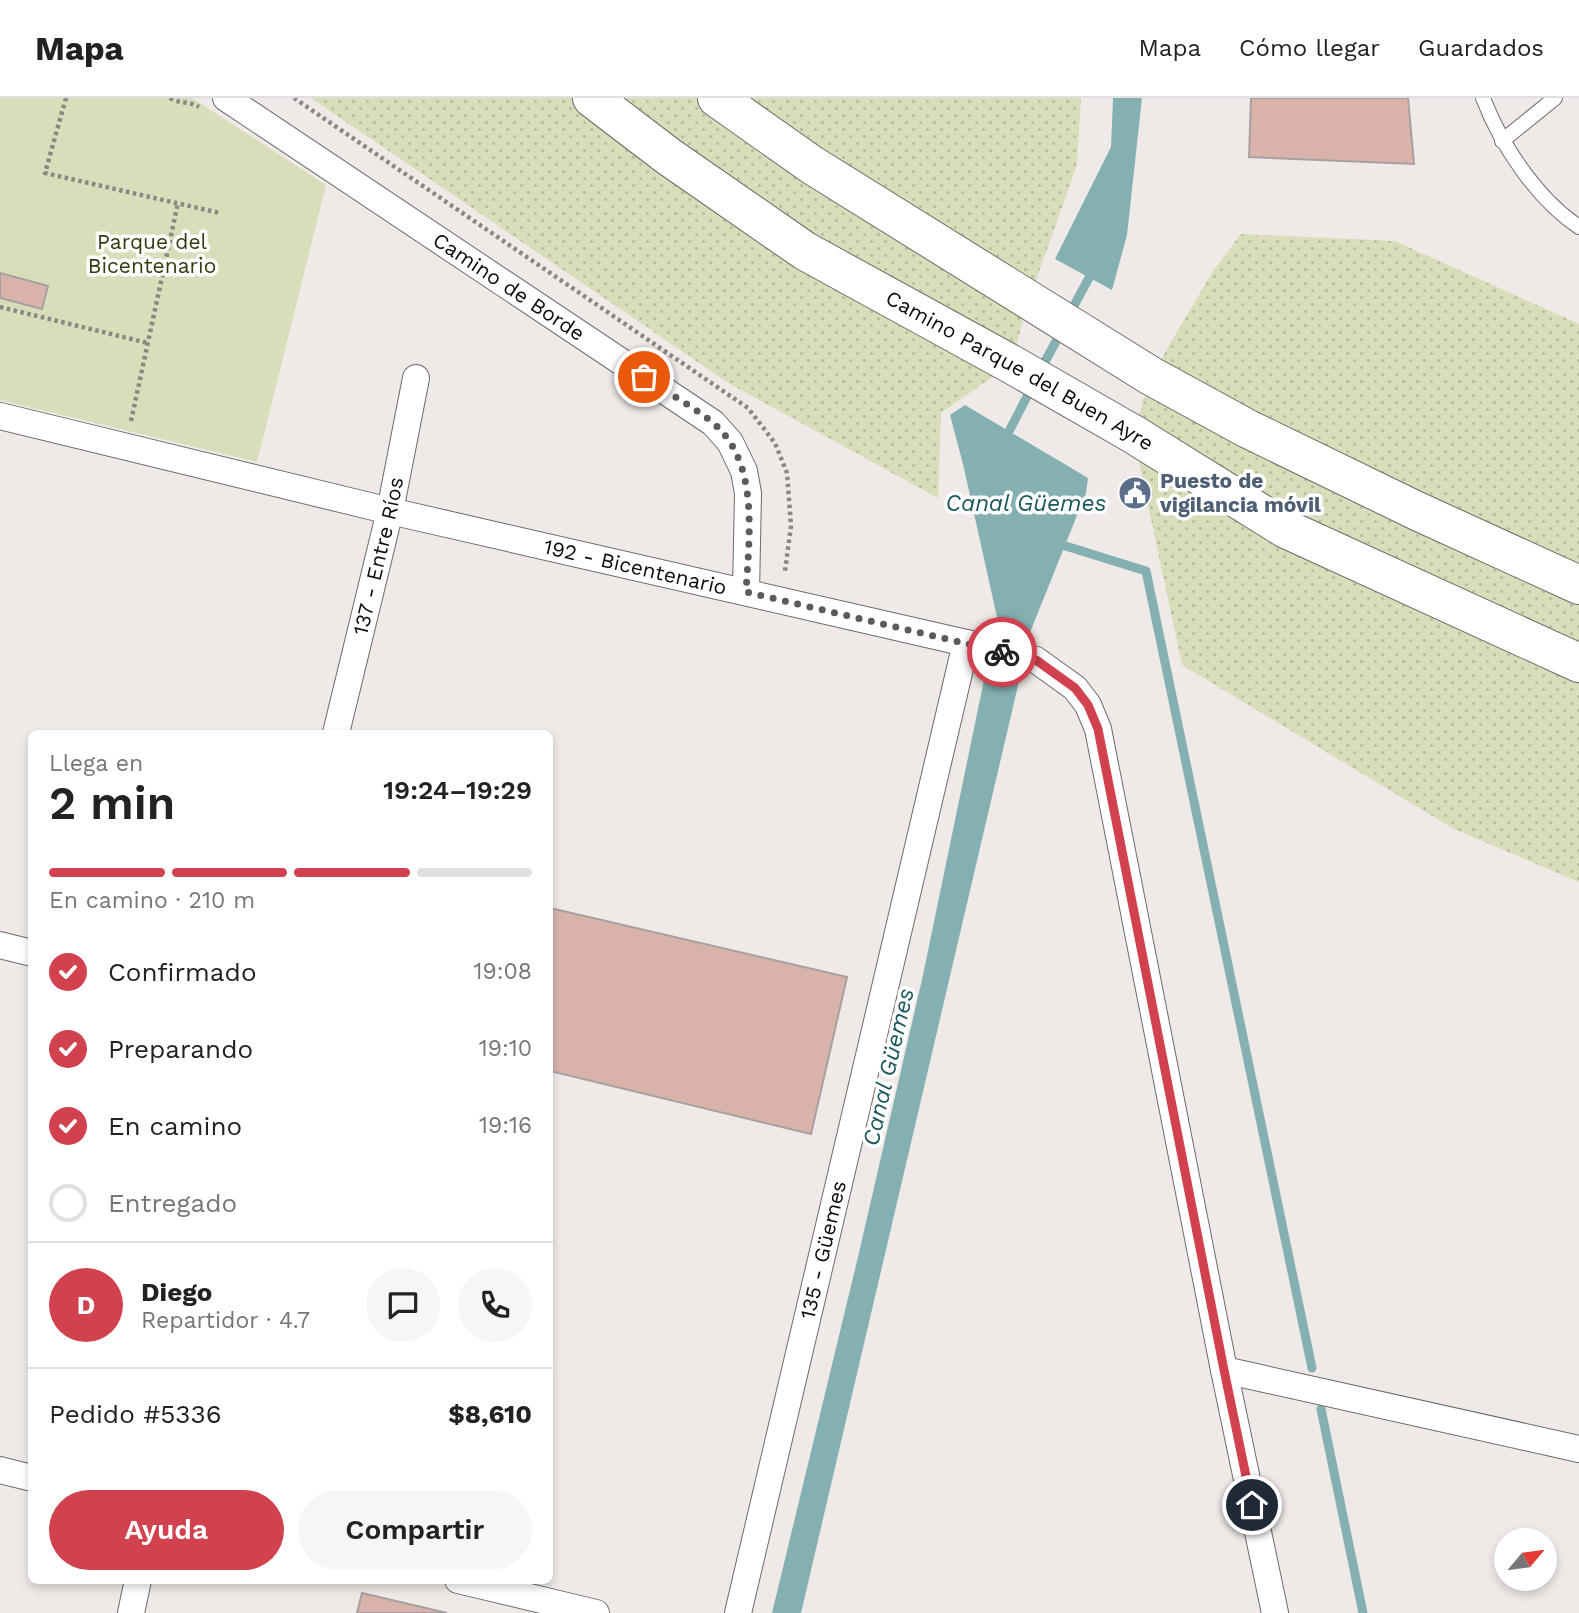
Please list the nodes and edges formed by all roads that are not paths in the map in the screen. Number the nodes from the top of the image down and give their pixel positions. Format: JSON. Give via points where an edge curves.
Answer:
{"nodes":[{"id":1,"x":592,"y":98,"type":"edge"},
{"id":2,"x":717,"y":98,"type":"edge"},
{"id":3,"x":1483,"y":98,"type":"edge"},
{"id":4,"x":1555,"y":98,"type":"edge"},
{"id":5,"x":215,"y":104,"type":"edge"},
{"id":6,"x":1502,"y":141,"type":"junction"},
{"id":7,"x":1579,"y":228,"type":"edge"},
{"id":8,"x":416,"y":378,"type":"dead end"},
{"id":9,"x":0,"y":416,"type":"edge"},
{"id":10,"x":390,"y":511,"type":"junction"},
{"id":11,"x":1579,"y":585,"type":"edge"},
{"id":12,"x":746,"y":592,"type":"junction"},
{"id":13,"x":971,"y":644,"type":"junction"},
{"id":14,"x":1579,"y":663,"type":"edge"},
{"id":15,"x":338,"y":730,"type":"edge"},
{"id":16,"x":0,"y":945,"type":"edge"},
{"id":17,"x":28,"y":952,"type":"edge"},
{"id":18,"x":1224,"y":1370,"type":"junction"},
{"id":19,"x":1579,"y":1449,"type":"edge"},
{"id":20,"x":0,"y":1470,"type":"edge"},
{"id":21,"x":28,"y":1477,"type":"edge"},
{"id":22,"x":137,"y":1584,"type":"edge"},
{"id":23,"x":475,"y":1584,"type":"edge"},
{"id":24,"x":131,"y":1613,"type":"edge"},
{"id":25,"x":596,"y":1613,"type":"edge"},
{"id":26,"x":738,"y":1613,"type":"edge"},
{"id":27,"x":1275,"y":1613,"type":"edge"}],
"edges":[{"from":1,"to":14,"type":"highway","name":"Camino Parque del Buen Ayre","via":[[806,251],[1011,364],[1286,529]]},
{"from":2,"to":11,"type":"highway","via":[[812,165],[1151,376],[1260,435]]},
{"from":3,"to":6,"type":"lane"},
{"from":4,"to":6,"type":"lane"},
{"from":5,"to":12,"type":"street","name":"Camino de Borde","via":[[713,423],[730,442],[744,471],[748,493]]},
{"from":6,"to":7,"type":"lane","via":[[1538,190]]},
{"from":8,"to":10,"type":"street","name":"137 - Entre Ríos"},
{"from":9,"to":10,"type":"street","name":"192 - Bicentenario"},
{"from":10,"to":12,"type":"street","name":"192 - Bicentenario"},
{"from":10,"to":15,"type":"street","name":"137 - Entre Ríos"},
{"from":12,"to":13,"type":"street","name":"192 - Bicentenario"},
{"from":13,"to":18,"type":"street","name":"192 - Bicentenario","via":[[1036,660],[1075,688],[1098,729]]},
{"from":13,"to":26,"type":"street","name":"135 - Güemes"},
{"from":16,"to":17,"type":"street"},
{"from":18,"to":19,"type":"street"},
{"from":18,"to":27,"type":"street","name":"192 - Bicentenario"},
{"from":20,"to":21,"type":"street"},
{"from":22,"to":24,"type":"street"},
{"from":23,"to":25,"type":"street"}]}
